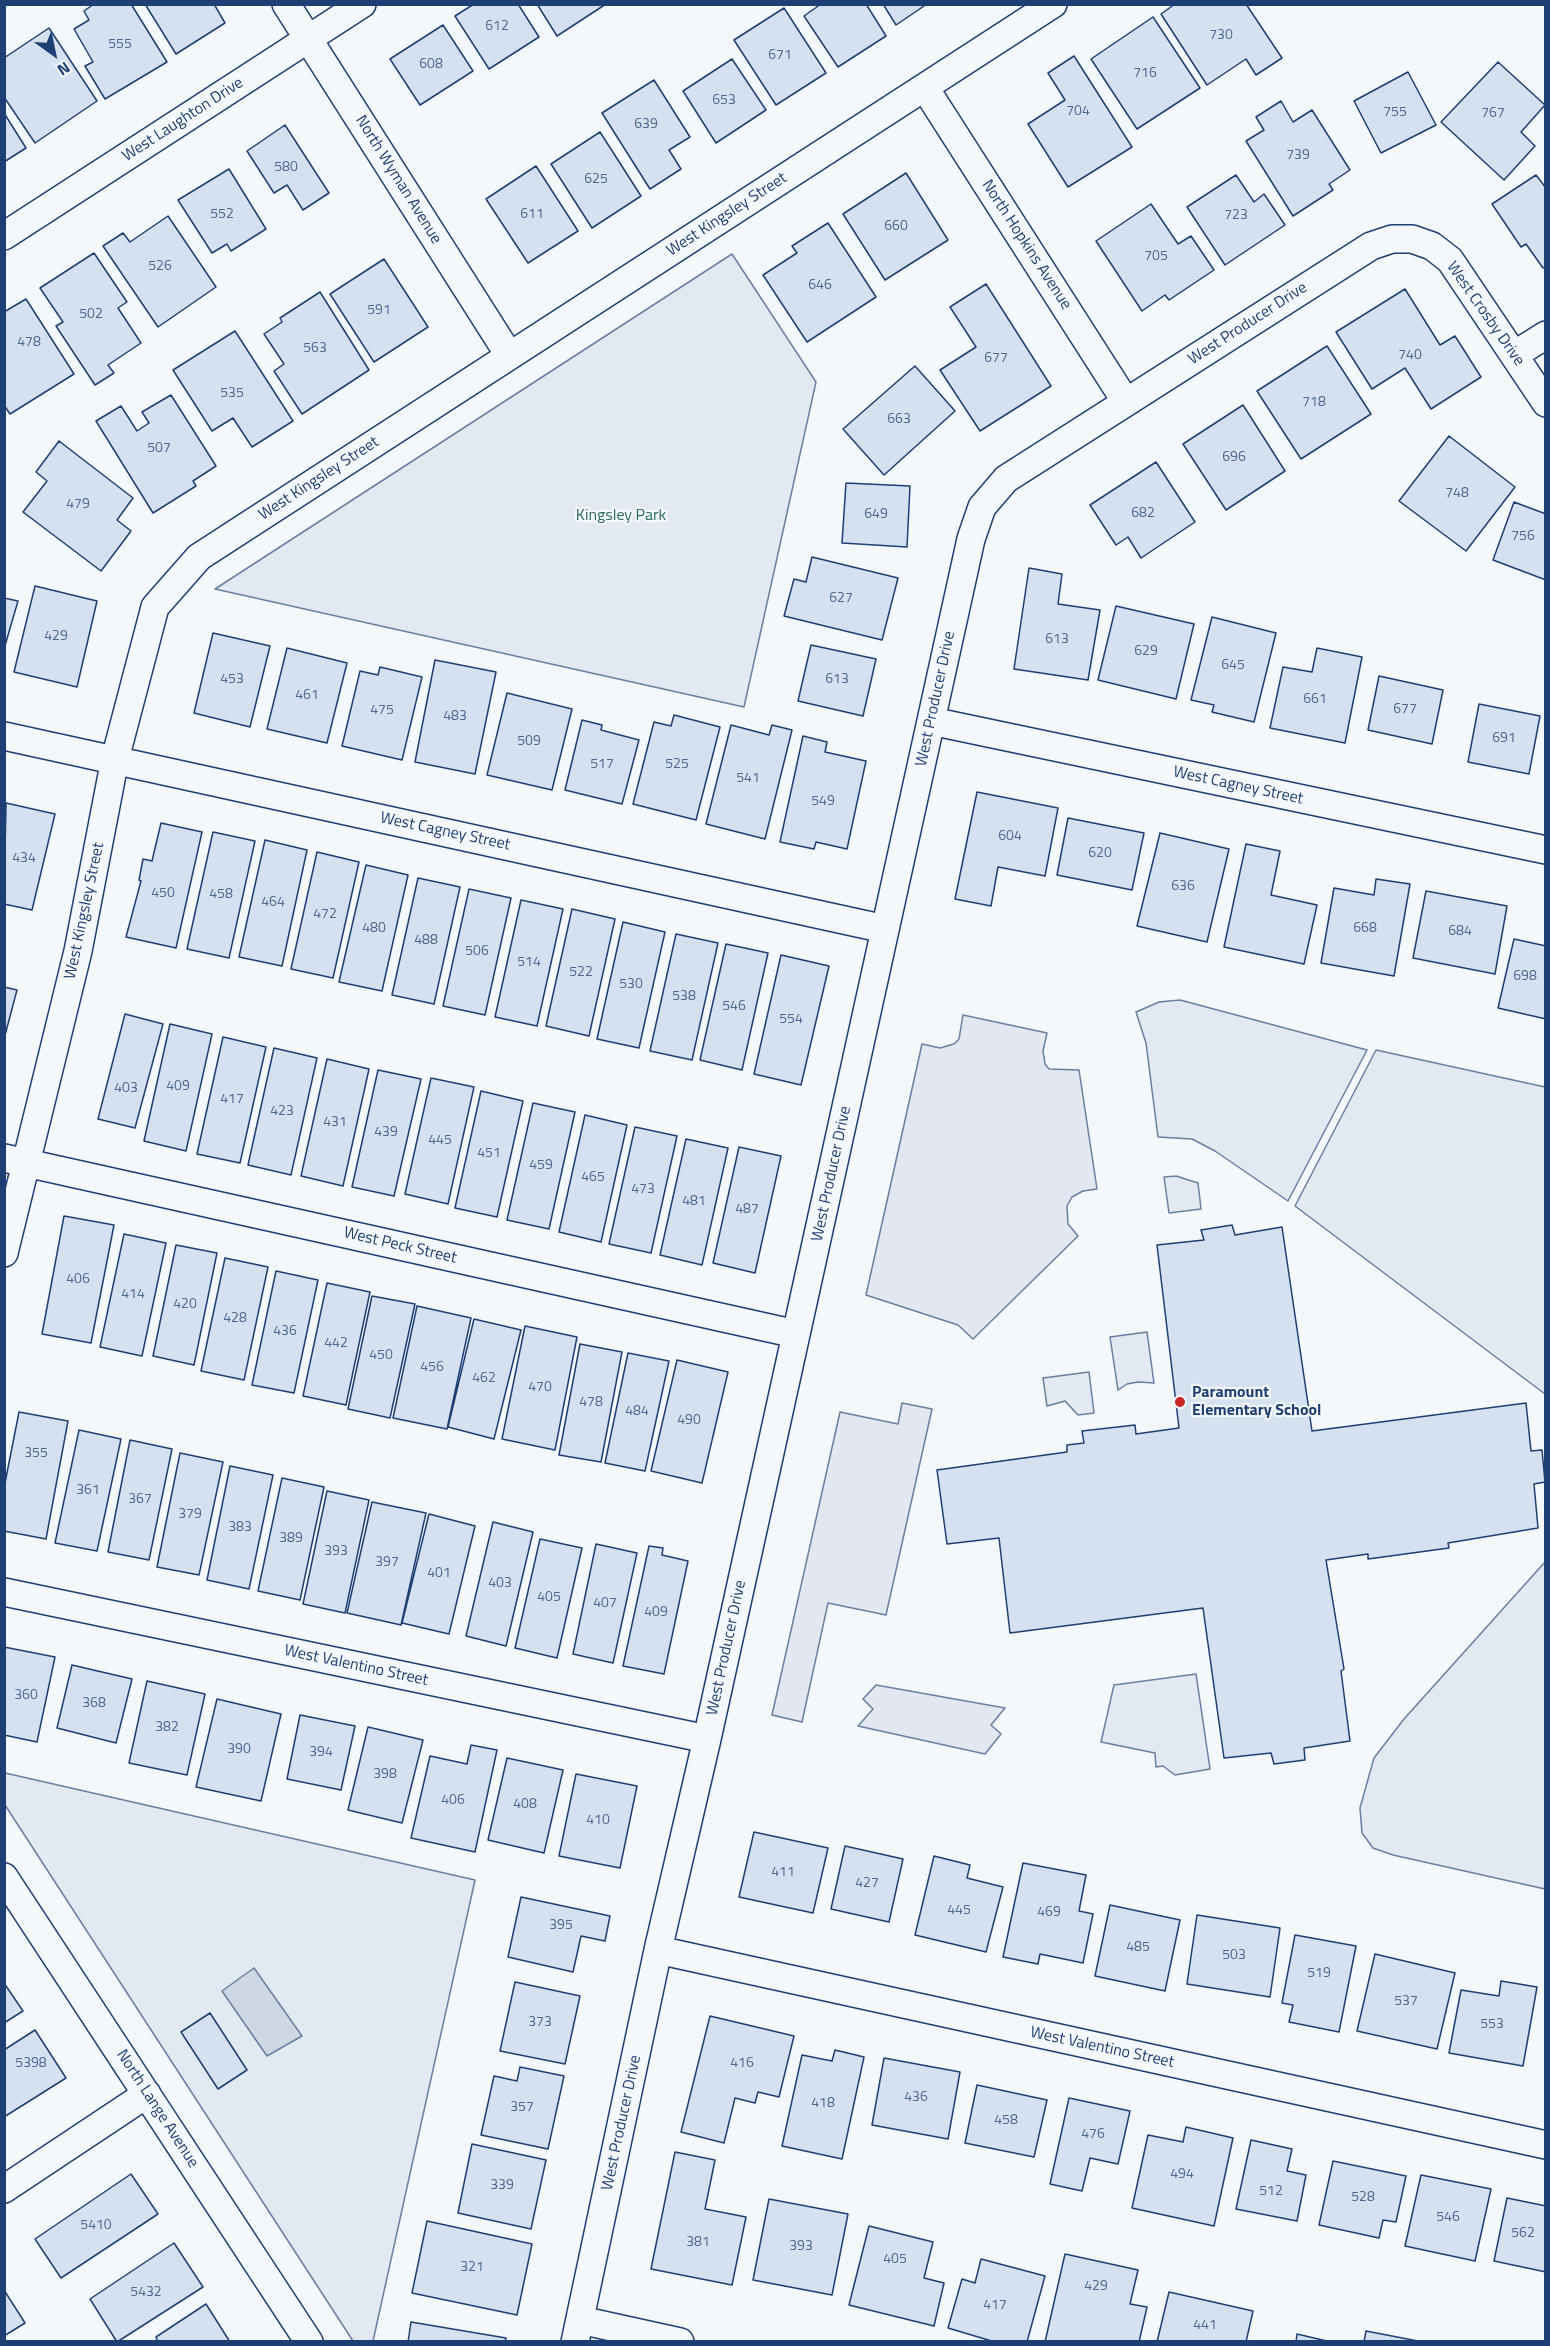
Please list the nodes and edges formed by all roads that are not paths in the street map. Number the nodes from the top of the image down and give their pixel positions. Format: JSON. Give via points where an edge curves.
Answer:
{"nodes":[{"id":1,"x":286,"y":4,"type":"edge"},
{"id":2,"x":363,"y":4,"type":"edge"},
{"id":3,"x":1053,"y":4,"type":"edge"},
{"id":4,"x":308,"y":39,"type":"junction"},
{"id":5,"x":925,"y":88,"type":"junction"},
{"id":6,"x":4,"y":236,"type":"edge"},
{"id":7,"x":1412,"y":239,"type":"joint"},
{"id":8,"x":1545,"y":335,"type":"edge"},
{"id":9,"x":509,"y":355,"type":"junction"},
{"id":10,"x":1514,"y":355,"type":"junction"},
{"id":11,"x":1126,"y":402,"type":"junction"},
{"id":12,"x":1545,"y":403,"type":"edge"},
{"id":13,"x":931,"y":721,"type":"junction"},
{"id":14,"x":4,"y":736,"type":"edge"},
{"id":15,"x":115,"y":759,"type":"junction"},
{"id":16,"x":1545,"y":850,"type":"edge"},
{"id":17,"x":885,"y":929,"type":"junction"},
{"id":18,"x":16,"y":1160,"type":"edge"},
{"id":19,"x":4,"y":1253,"type":"edge"},
{"id":20,"x":796,"y":1334,"type":"junction"},
{"id":21,"x":4,"y":1592,"type":"edge"},
{"id":22,"x":707,"y":1739,"type":"junction"},
{"id":23,"x":4,"y":1877,"type":"edge"},
{"id":24,"x":658,"y":1950,"type":"junction"},
{"id":25,"x":147,"y":2094,"type":"junction"},
{"id":26,"x":1545,"y":2145,"type":"edge"},
{"id":27,"x":4,"y":2189,"type":"edge"},
{"id":28,"x":577,"y":2331,"type":"edge"},
{"id":29,"x":309,"y":2342,"type":"edge"},
{"id":30,"x":680,"y":2342,"type":"edge"}],
"edges":[{"from":1,"to":4,"type":"street","name":"North Wyman Avenue"},
{"from":2,"to":4,"type":"street","name":"West Laughton Drive"},
{"from":3,"to":5,"type":"street","name":"West Kingsley Street"},
{"from":4,"to":6,"type":"street","name":"West Laughton Drive"},
{"from":4,"to":9,"type":"street","name":"North Wyman Avenue"},
{"from":5,"to":9,"type":"street","name":"West Kingsley Street"},
{"from":5,"to":11,"type":"street","name":"North Hopkins Avenue"},
{"from":7,"to":10,"type":"street","name":"West Crosby Drive","via":[[1432,246],[1450,260]]},
{"from":7,"to":11,"type":"street","name":"West Producer Drive","via":[[1371,246]]},
{"from":8,"to":10,"type":"street"},
{"from":9,"to":15,"type":"street","name":"West Kingsley Street","via":[[199,557],[155,607]]},
{"from":10,"to":12,"type":"street","name":"West Crosby Drive"},
{"from":11,"to":13,"type":"street","name":"West Producer Drive","via":[[1006,479],[982,507],[971,538]]},
{"from":13,"to":16,"type":"street","name":"West Cagney Street"},
{"from":13,"to":17,"type":"street","name":"West Producer Drive"},
{"from":14,"to":15,"type":"street","name":"West Cagney Street"},
{"from":15,"to":17,"type":"street","name":"West Cagney Street"},
{"from":15,"to":18,"type":"street","name":"West Kingsley Street","via":[[78,951]]},
{"from":17,"to":20,"type":"street","name":"West Producer Drive"},
{"from":18,"to":19,"type":"street","name":"West Kingsley Street"},
{"from":18,"to":20,"type":"street","name":"West Peck Street"},
{"from":20,"to":22,"type":"street","name":"West Producer Drive"},
{"from":21,"to":22,"type":"street","name":"West Valentino Street"},
{"from":22,"to":24,"type":"street","name":"West Producer Drive"},
{"from":23,"to":25,"type":"street","name":"North Lange Avenue"},
{"from":24,"to":26,"type":"street","name":"West Valentino Street"},
{"from":24,"to":28,"type":"street","name":"West Producer Drive"},
{"from":25,"to":27,"type":"street"},
{"from":25,"to":29,"type":"street","name":"North Lange Avenue"},
{"from":28,"to":30,"type":"street"}]}
